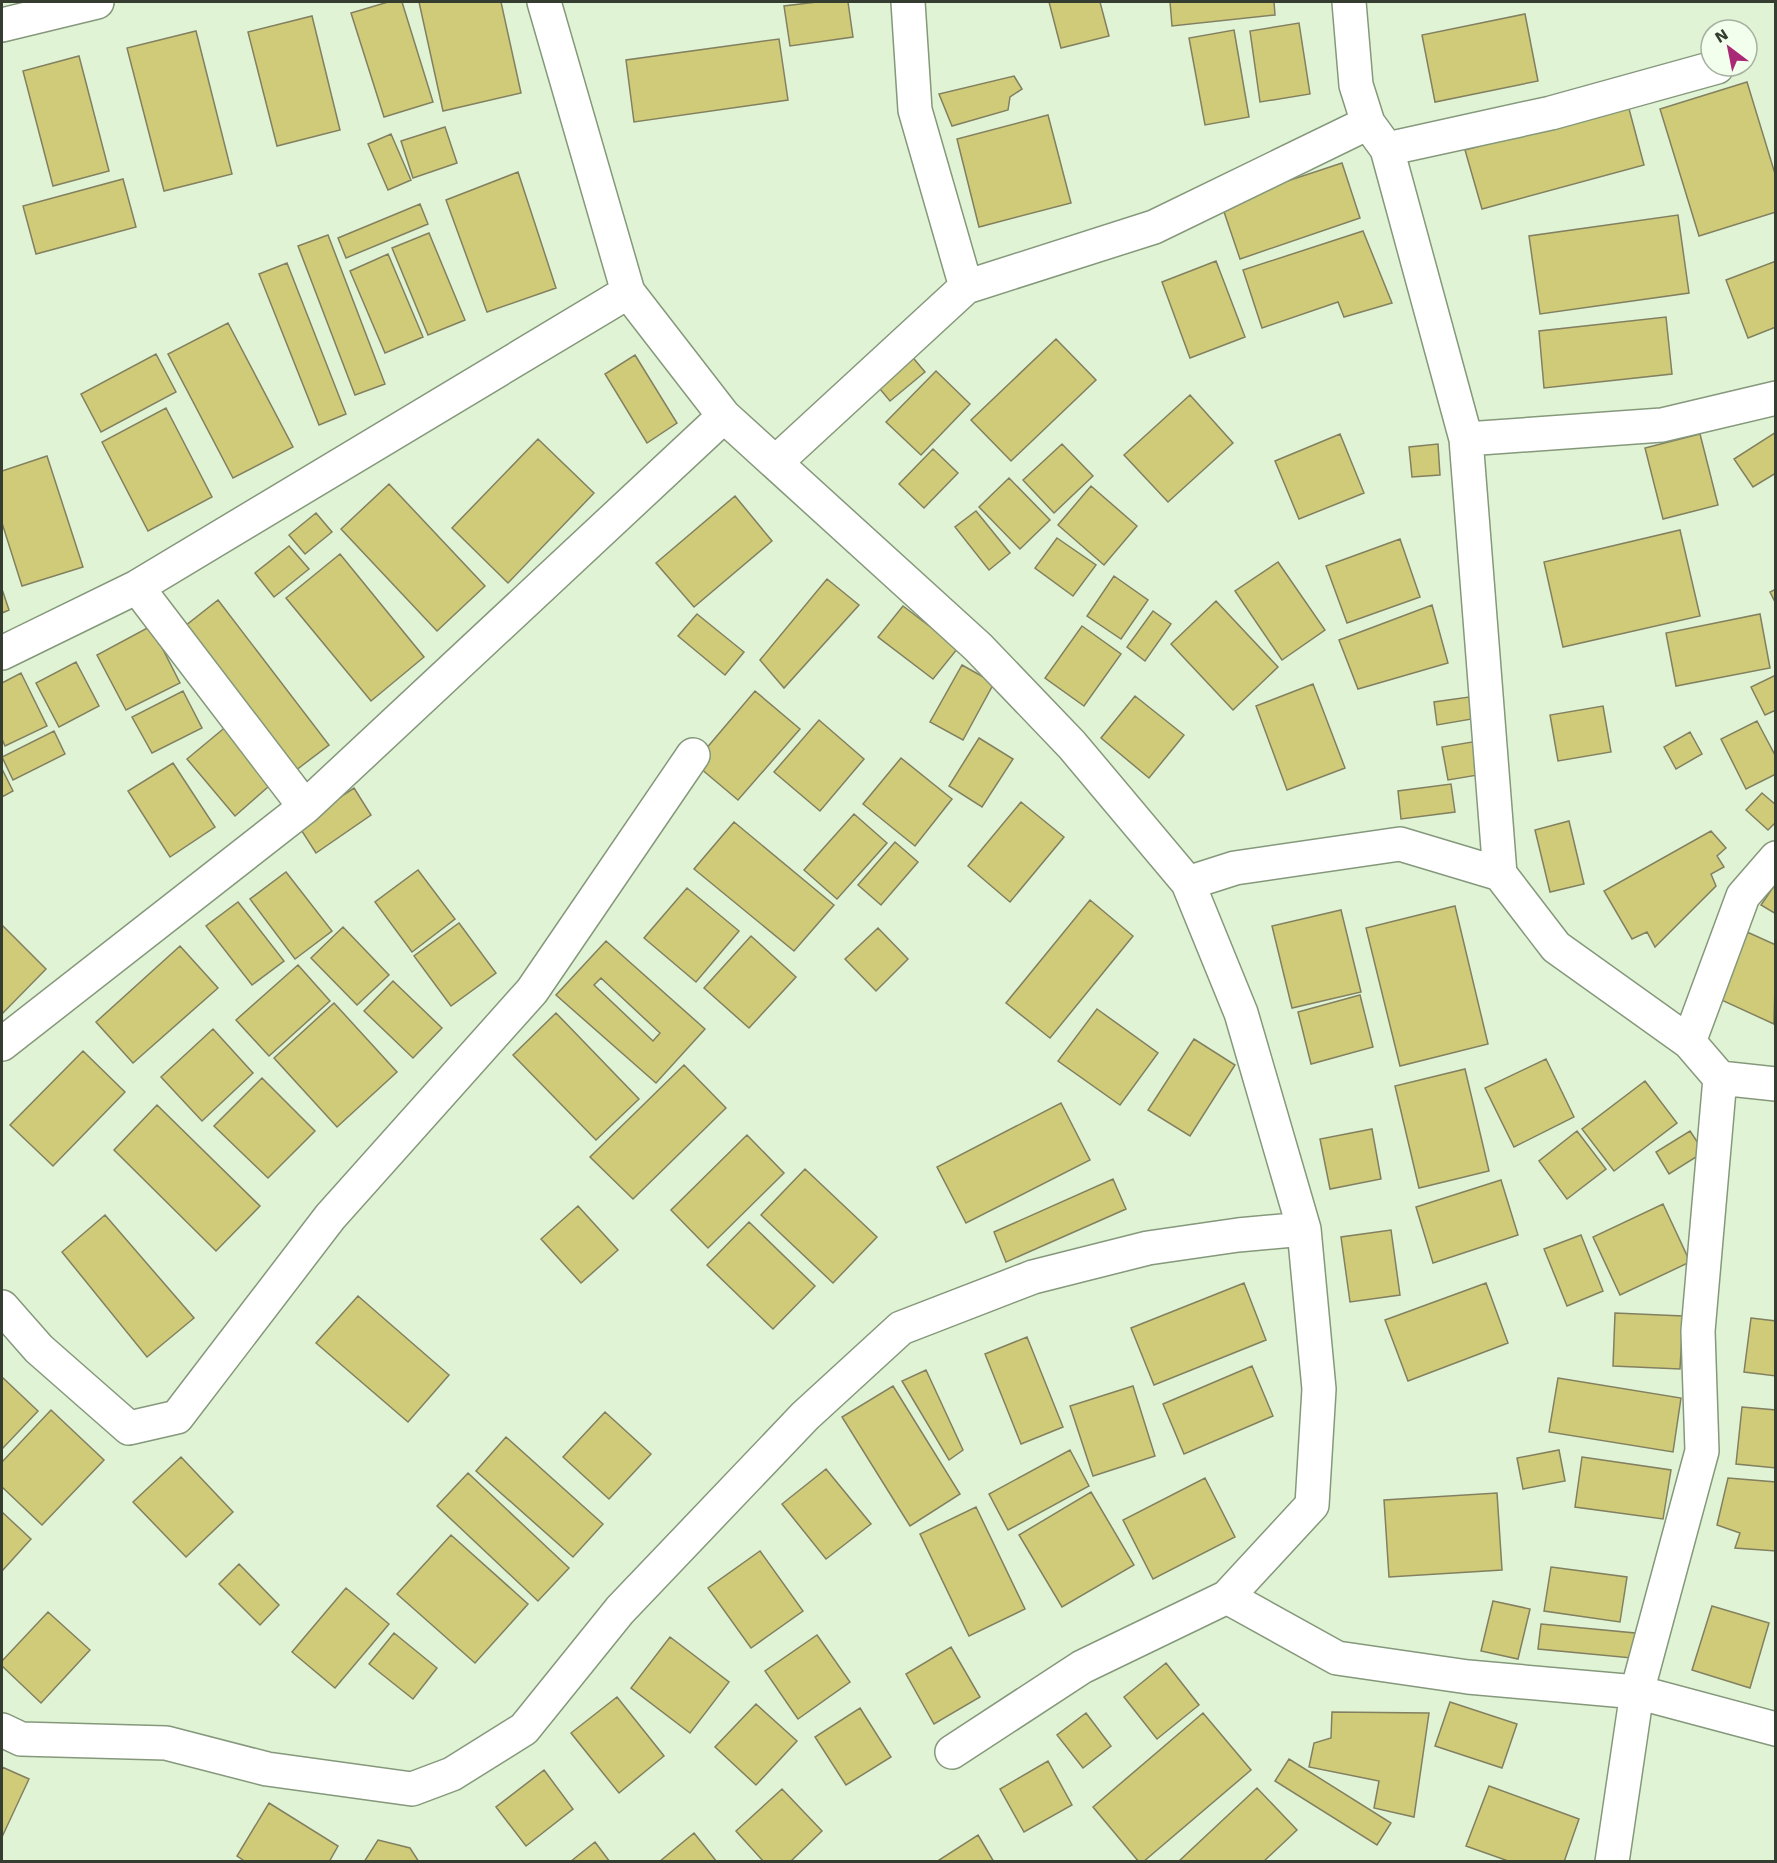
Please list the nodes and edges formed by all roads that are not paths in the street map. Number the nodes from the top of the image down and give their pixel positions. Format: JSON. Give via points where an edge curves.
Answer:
{"nodes":[{"id":1,"x":97,"y":2,"type":"edge"},
{"id":2,"x":544,"y":2,"type":"edge"},
{"id":3,"x":908,"y":2,"type":"edge"},
{"id":4,"x":1349,"y":2,"type":"edge"},
{"id":5,"x":2,"y":25,"type":"edge"},
{"id":6,"x":1699,"y":72,"type":"edge"},
{"id":7,"x":1368,"y":123,"type":"junction"},
{"id":8,"x":1387,"y":149,"type":"junction"},
{"id":9,"x":966,"y":287,"type":"junction"},
{"id":10,"x":628,"y":292,"type":"junction"},
{"id":11,"x":1776,"y":398,"type":"edge"},
{"id":12,"x":724,"y":416,"type":"junction"},
{"id":13,"x":1466,"y":439,"type":"junction"},
{"id":14,"x":776,"y":462,"type":"junction"},
{"id":15,"x":137,"y":587,"type":"junction"},
{"id":16,"x":2,"y":653,"type":"edge"},
{"id":17,"x":693,"y":755,"type":"dead end"},
{"id":18,"x":305,"y":807,"type":"junction"},
{"id":19,"x":1776,"y":858,"type":"edge"},
{"id":20,"x":1500,"y":874,"type":"junction"},
{"id":21,"x":1188,"y":883,"type":"junction"},
{"id":22,"x":1689,"y":1042,"type":"junction"},
{"id":23,"x":2,"y":1044,"type":"edge"},
{"id":24,"x":1720,"y":1078,"type":"junction"},
{"id":25,"x":1776,"y":1084,"type":"edge"},
{"id":26,"x":1304,"y":1228,"type":"junction"},
{"id":27,"x":2,"y":1307,"type":"edge"},
{"id":28,"x":1227,"y":1597,"type":"junction"},
{"id":29,"x":1637,"y":1692,"type":"junction"},
{"id":30,"x":2,"y":1730,"type":"edge"},
{"id":31,"x":1776,"y":1730,"type":"edge"},
{"id":32,"x":952,"y":1752,"type":"dead end"},
{"id":33,"x":1612,"y":1862,"type":"edge"}],
"edges":[{"from":1,"to":5,"type":"street"},
{"from":2,"to":10,"type":"street"},
{"from":3,"to":9,"type":"street","via":[[915,110]]},
{"from":4,"to":7,"type":"street","via":[[1356,85]]},
{"from":6,"to":8,"type":"street","via":[[1551,113]]},
{"from":7,"to":8,"type":"street"},
{"from":7,"to":9,"type":"street","via":[[1154,227]]},
{"from":8,"to":13,"type":"street"},
{"from":9,"to":14,"type":"street"},
{"from":10,"to":12,"type":"street"},
{"from":10,"to":15,"type":"street"},
{"from":11,"to":13,"type":"street","via":[[1662,425]]},
{"from":12,"to":14,"type":"street"},
{"from":12,"to":18,"type":"street"},
{"from":13,"to":20,"type":"street"},
{"from":14,"to":21,"type":"street","via":[[978,647],[1072,745]]},
{"from":15,"to":16,"type":"street"},
{"from":15,"to":18,"type":"street"},
{"from":17,"to":27,"type":"street","via":[[532,991],[330,1217],[177,1417],[129,1428],[39,1349]]},
{"from":18,"to":23,"type":"street"},
{"from":19,"to":22,"type":"street","via":[[1743,896]]},
{"from":20,"to":21,"type":"street","via":[[1400,844],[1234,868]]},
{"from":20,"to":22,"type":"street","via":[[1556,947]]},
{"from":21,"to":26,"type":"street","via":[[1241,1013]]},
{"from":22,"to":24,"type":"street"},
{"from":24,"to":25,"type":"street"},
{"from":24,"to":29,"type":"street","via":[[1698,1332],[1702,1451]]},
{"from":26,"to":28,"type":"street","via":[[1319,1389],[1312,1505]]},
{"from":26,"to":30,"type":"street","via":[[1148,1248],[1033,1277],[901,1328],[806,1416],[620,1610],[524,1729],[452,1774],[412,1789],[267,1769],[166,1743],[21,1739]]},
{"from":28,"to":29,"type":"street","via":[[1337,1658],[1468,1677]]},
{"from":28,"to":32,"type":"street","via":[[1082,1667]]},
{"from":29,"to":31,"type":"street"},
{"from":29,"to":33,"type":"street"}]}
